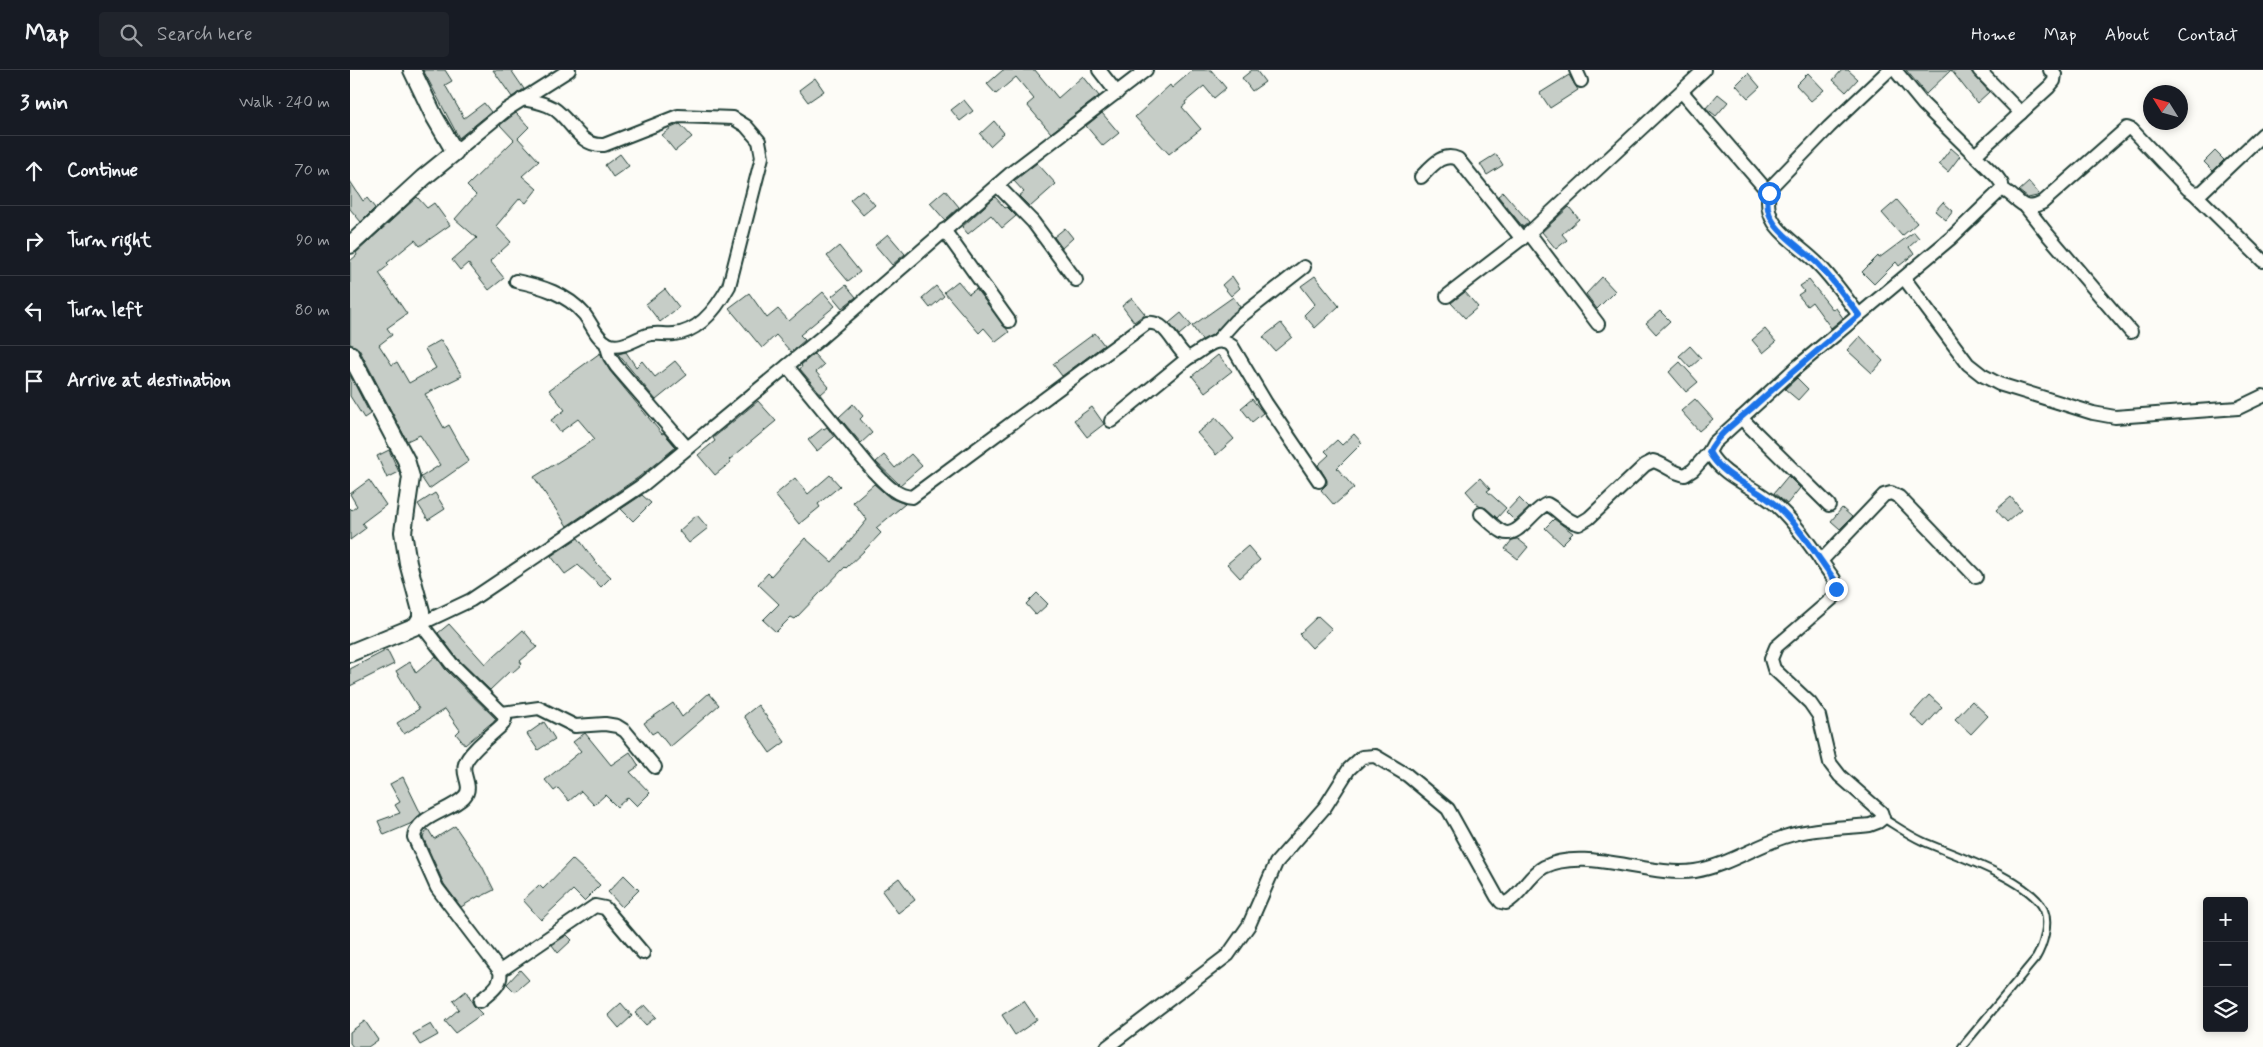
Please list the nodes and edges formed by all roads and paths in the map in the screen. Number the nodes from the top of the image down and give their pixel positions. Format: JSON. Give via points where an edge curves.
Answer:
{"nodes":[{"id":1,"x":412,"y":70,"type":"edge"},
{"id":2,"x":569,"y":70,"type":"edge"},
{"id":3,"x":1099,"y":70,"type":"edge"},
{"id":4,"x":1146,"y":70,"type":"edge"},
{"id":5,"x":1889,"y":70,"type":"edge"},
{"id":6,"x":1895,"y":70,"type":"edge"},
{"id":7,"x":1978,"y":70,"type":"edge"},
{"id":8,"x":2050,"y":70,"type":"edge"},
{"id":9,"x":1697,"y":72,"type":"edge"},
{"id":10,"x":1682,"y":92,"type":"junction"},
{"id":11,"x":1117,"y":93,"type":"junction"},
{"id":12,"x":522,"y":99,"type":"junction"},
{"id":13,"x":2021,"y":113,"type":"junction"},
{"id":14,"x":2263,"y":134,"type":"edge"},
{"id":15,"x":455,"y":152,"type":"junction"},
{"id":16,"x":1975,"y":155,"type":"junction"},
{"id":17,"x":1421,"y":177,"type":"dead end"},
{"id":18,"x":997,"y":185,"type":"junction"},
{"id":19,"x":2002,"y":189,"type":"junction"},
{"id":20,"x":1769,"y":193,"type":"junction"},
{"id":21,"x":2194,"y":193,"type":"junction"},
{"id":22,"x":2026,"y":207,"type":"junction"},
{"id":23,"x":944,"y":230,"type":"junction"},
{"id":24,"x":1526,"y":236,"type":"junction"},
{"id":25,"x":350,"y":245,"type":"edge"},
{"id":26,"x":2263,"y":261,"type":"edge"},
{"id":27,"x":1304,"y":267,"type":"dead end"},
{"id":28,"x":1904,"y":278,"type":"junction"},
{"id":29,"x":1076,"y":280,"type":"dead end"},
{"id":30,"x":516,"y":281,"type":"dead end"},
{"id":31,"x":1447,"y":296,"type":"dead end"},
{"id":32,"x":1859,"y":315,"type":"junction"},
{"id":33,"x":1009,"y":321,"type":"dead end"},
{"id":34,"x":1598,"y":324,"type":"dead end"},
{"id":35,"x":2131,"y":332,"type":"dead end"},
{"id":36,"x":1217,"y":341,"type":"junction"},
{"id":37,"x":606,"y":343,"type":"junction"},
{"id":38,"x":350,"y":354,"type":"edge"},
{"id":39,"x":1188,"y":358,"type":"junction"},
{"id":40,"x":786,"y":366,"type":"junction"},
{"id":41,"x":2263,"y":396,"type":"edge"},
{"id":42,"x":1741,"y":418,"type":"junction"},
{"id":43,"x":1111,"y":421,"type":"dead end"},
{"id":44,"x":686,"y":448,"type":"junction"},
{"id":45,"x":1709,"y":452,"type":"junction"},
{"id":46,"x":1319,"y":481,"type":"dead end"},
{"id":47,"x":1829,"y":505,"type":"dead end"},
{"id":48,"x":1481,"y":514,"type":"dead end"},
{"id":49,"x":1821,"y":561,"type":"junction"},
{"id":50,"x":1976,"y":576,"type":"dead end"},
{"id":51,"x":419,"y":625,"type":"junction"},
{"id":52,"x":350,"y":653,"type":"edge"},
{"id":53,"x":502,"y":713,"type":"junction"},
{"id":54,"x":655,"y":767,"type":"dead end"},
{"id":55,"x":1882,"y":818,"type":"junction"},
{"id":56,"x":643,"y":953,"type":"dead end"},
{"id":57,"x":500,"y":971,"type":"junction"},
{"id":58,"x":480,"y":1001,"type":"dead end"},
{"id":59,"x":1107,"y":1047,"type":"edge"},
{"id":60,"x":1962,"y":1047,"type":"edge"}],
"edges":[{"from":1,"to":15,"type":"street"},
{"from":2,"to":12,"type":"street"},
{"from":3,"to":11,"type":"street"},
{"from":4,"to":11,"type":"street"},
{"from":5,"to":20,"type":"street","via":[[1770,188]]},
{"from":6,"to":16,"type":"street","via":[[1923,104]]},
{"from":7,"to":13,"type":"street"},
{"from":8,"to":13,"type":"street","via":[[2055,74],[2054,81]]},
{"from":9,"to":10,"type":"street"},
{"from":10,"to":20,"type":"street"},
{"from":10,"to":24,"type":"street"},
{"from":11,"to":18,"type":"street"},
{"from":12,"to":15,"type":"street"},
{"from":12,"to":37,"type":"street","via":[[554,108],[586,143],[595,146],[678,116],[733,118],[746,126],[759,141],[762,157],[736,265],[718,305],[688,331],[650,334],[617,347]]},
{"from":13,"to":16,"type":"street"},
{"from":14,"to":21,"type":"street","via":[[2202,192]]},
{"from":15,"to":25,"type":"street"},
{"from":16,"to":19,"type":"street","via":[[1997,177]]},
{"from":17,"to":24,"type":"street","via":[[1440,158],[1450,156],[1458,159]]},
{"from":18,"to":23,"type":"street"},
{"from":18,"to":29,"type":"street","via":[[1033,222]]},
{"from":19,"to":22,"type":"street"},
{"from":19,"to":28,"type":"street"},
{"from":20,"to":32,"type":"street","via":[[1766,201],[1769,214],[1779,231],[1818,264]]},
{"from":21,"to":22,"type":"street","via":[[2127,128],[2042,202],[2032,208]]},
{"from":21,"to":26,"type":"street"},
{"from":22,"to":35,"type":"street"},
{"from":23,"to":33,"type":"street"},
{"from":23,"to":40,"type":"street"},
{"from":24,"to":31,"type":"street"},
{"from":24,"to":34,"type":"street"},
{"from":27,"to":36,"type":"street","via":[[1235,322]]},
{"from":28,"to":32,"type":"street"},
{"from":28,"to":41,"type":"street","via":[[1968,364],[1999,384],[2115,417],[2238,408]]},
{"from":30,"to":37,"type":"street","via":[[553,291],[569,301],[584,314]]},
{"from":32,"to":42,"type":"street"},
{"from":36,"to":39,"type":"street"},
{"from":36,"to":46,"type":"street","via":[[1226,341],[1232,346]]},
{"from":37,"to":44,"type":"street","via":[[616,366]]},
{"from":38,"to":51,"type":"street","via":[[406,460],[411,477],[403,532],[421,611]]},
{"from":39,"to":40,"type":"street","via":[[1160,325],[1147,323],[912,497],[904,497],[873,471]]},
{"from":39,"to":43,"type":"street"},
{"from":40,"to":44,"type":"street"},
{"from":42,"to":45,"type":"street","via":[[1714,443]]},
{"from":42,"to":47,"type":"street"},
{"from":44,"to":51,"type":"street","via":[[644,484],[557,544],[471,600]]},
{"from":45,"to":48,"type":"street","via":[[1685,475],[1675,473],[1660,462],[1645,465],[1579,524],[1570,522],[1547,504],[1540,506],[1520,528],[1503,533]]},
{"from":45,"to":49,"type":"street","via":[[1734,478],[1781,509]]},
{"from":49,"to":50,"type":"street","via":[[1884,495],[1891,493],[1899,497]]},
{"from":49,"to":55,"type":"street","via":[[1834,579],[1834,597],[1776,647],[1771,659],[1774,668],[1819,716],[1830,763],[1876,808]]},
{"from":51,"to":52,"type":"street"},
{"from":51,"to":53,"type":"street","via":[[451,663]]},
{"from":53,"to":54,"type":"street","via":[[539,708],[575,726],[617,726]]},
{"from":53,"to":57,"type":"street","via":[[503,724],[468,757],[464,765],[466,795],[421,824],[414,837],[437,888]]},
{"from":55,"to":59,"type":"street","via":[[1870,825],[1784,837],[1696,871],[1672,873],[1587,860],[1562,862],[1544,867],[1506,903],[1497,897],[1448,809],[1407,775],[1375,756],[1362,757],[1349,769],[1325,808],[1276,863],[1249,925],[1228,955]]},
{"from":55,"to":60,"type":"lane","via":[[1921,841],[2021,886],[2045,911],[2045,942],[2036,958]]},
{"from":56,"to":57,"type":"street","via":[[605,908],[595,906]]},
{"from":57,"to":58,"type":"street","via":[[499,985]]}]}
